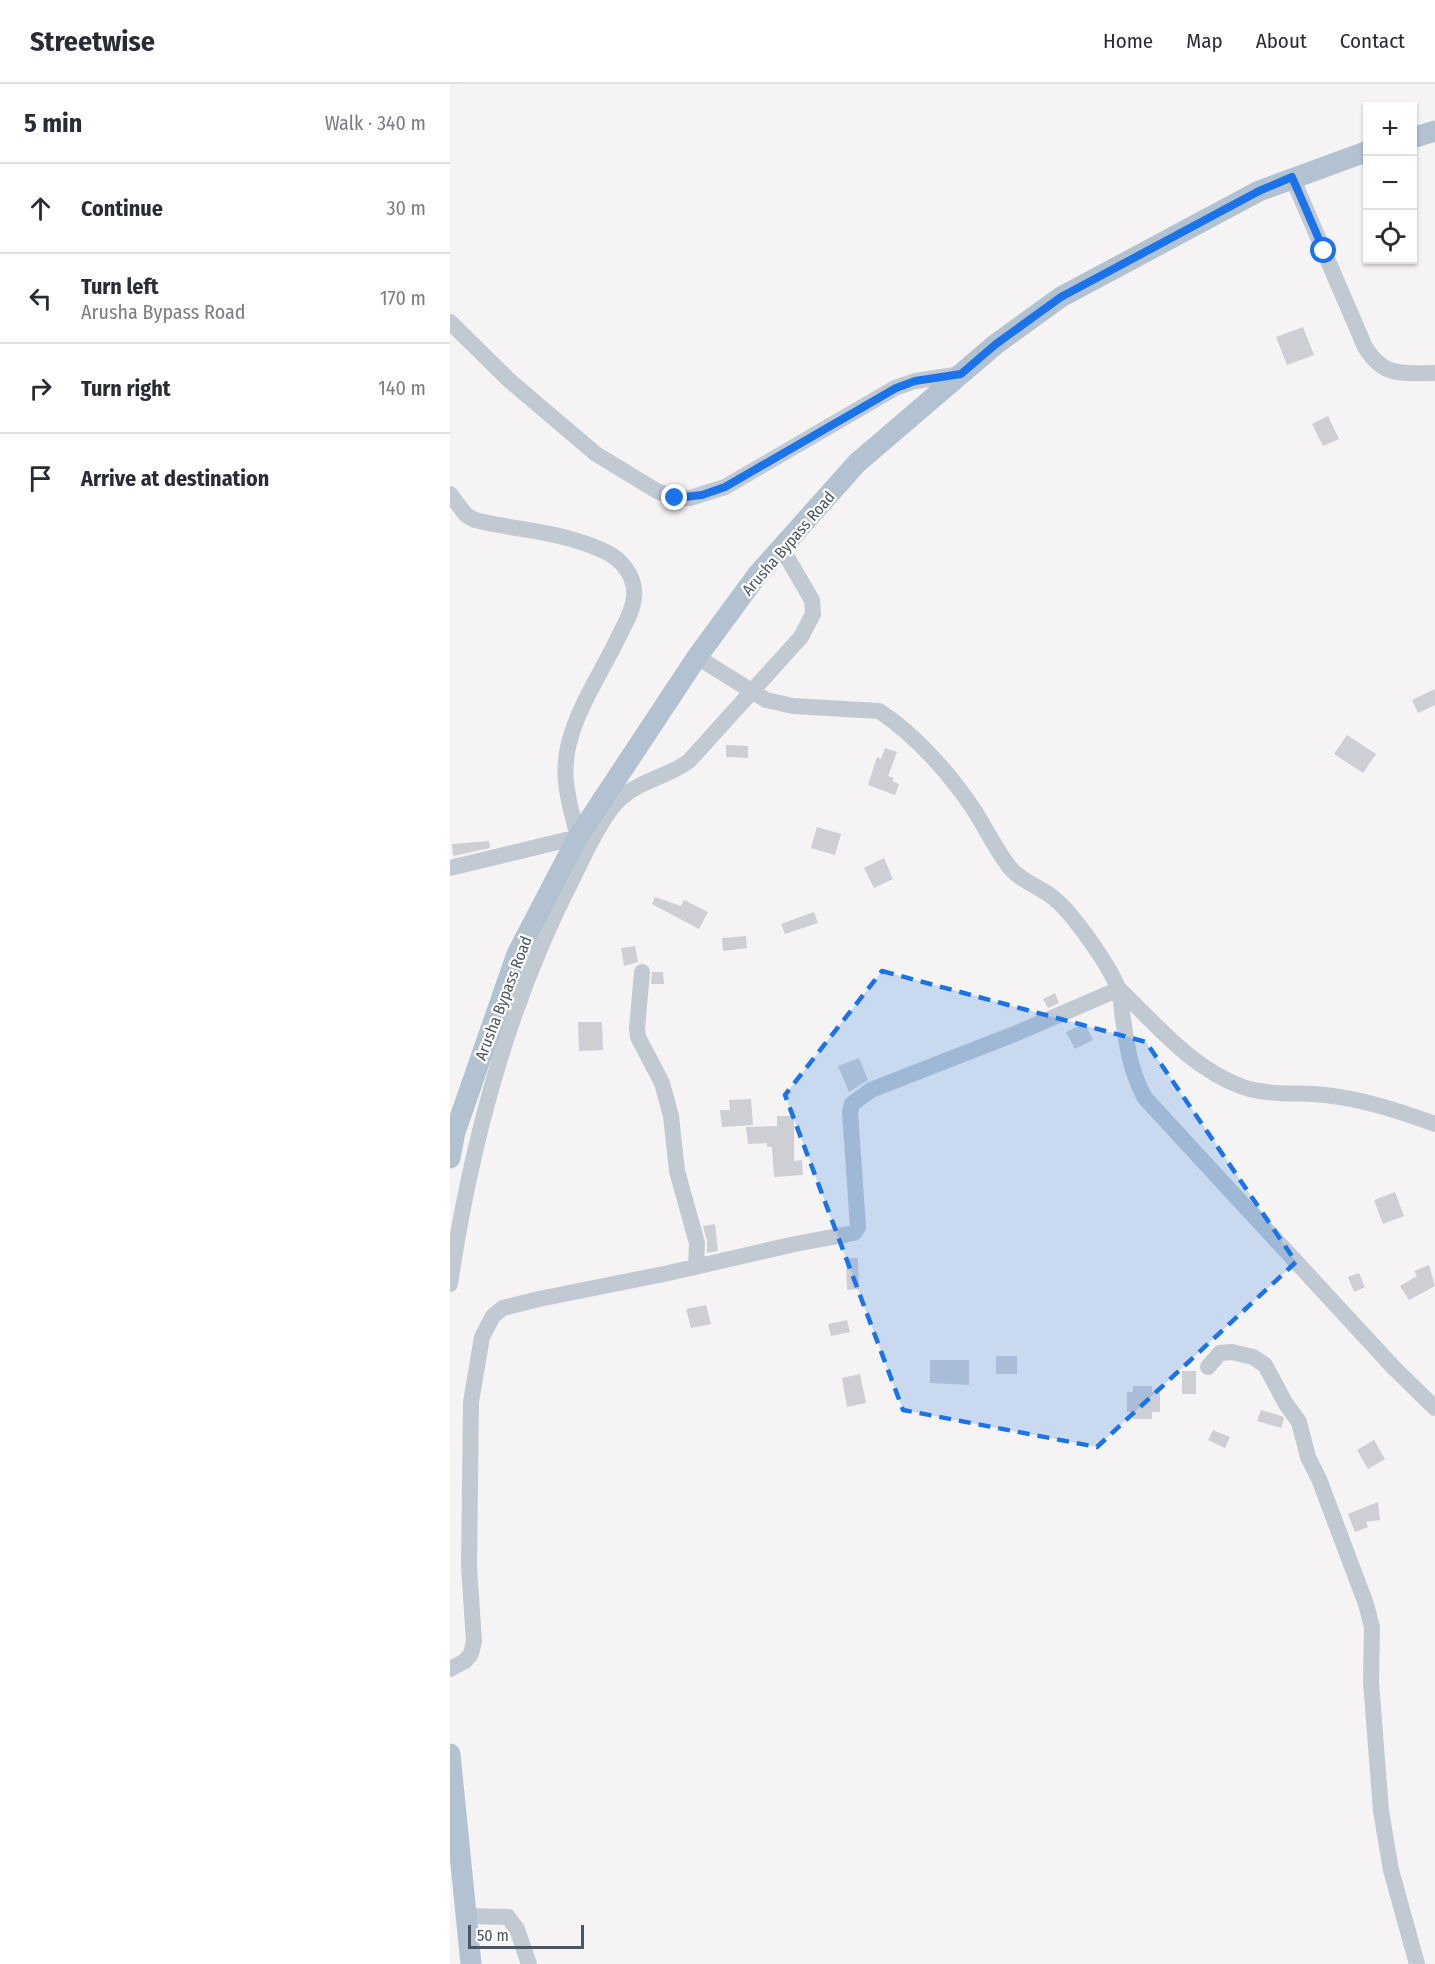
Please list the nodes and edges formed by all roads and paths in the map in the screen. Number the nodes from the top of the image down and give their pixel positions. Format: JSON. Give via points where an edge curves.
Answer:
{"nodes":[{"id":1,"x":1435,"y":131,"type":"edge"},
{"id":2,"x":1417,"y":137,"type":"edge"},
{"id":3,"x":1363,"y":153,"type":"edge"},
{"id":4,"x":1292,"y":177,"type":"junction"},
{"id":5,"x":450,"y":322,"type":"edge"},
{"id":6,"x":1435,"y":373,"type":"edge"},
{"id":7,"x":961,"y":374,"type":"junction"},
{"id":8,"x":450,"y":494,"type":"edge"},
{"id":9,"x":781,"y":547,"type":"junction"},
{"id":10,"x":697,"y":657,"type":"junction"},
{"id":11,"x":752,"y":693,"type":"junction"},
{"id":12,"x":578,"y":837,"type":"junction"},
{"id":13,"x":450,"y":868,"type":"edge"},
{"id":14,"x":642,"y":972,"type":"dead end"},
{"id":15,"x":1119,"y":988,"type":"junction"},
{"id":16,"x":1435,"y":1124,"type":"edge"},
{"id":17,"x":450,"y":1158,"type":"edge"},
{"id":18,"x":696,"y":1267,"type":"junction"},
{"id":19,"x":450,"y":1284,"type":"edge"},
{"id":20,"x":1208,"y":1367,"type":"dead end"},
{"id":21,"x":1435,"y":1408,"type":"edge"},
{"id":22,"x":450,"y":1669,"type":"edge"},
{"id":23,"x":450,"y":1754,"type":"edge"},
{"id":24,"x":467,"y":1916,"type":"junction"},
{"id":25,"x":471,"y":1964,"type":"edge"},
{"id":26,"x":529,"y":1964,"type":"edge"},
{"id":27,"x":1417,"y":1964,"type":"edge"}],
"edges":[{"from":1,"to":2,"type":"main road"},
{"from":3,"to":4,"type":"main road","name":"Arusha Bypass Road"},
{"from":4,"to":6,"type":"street","via":[[1372,359],[1389,370]]},
{"from":4,"to":7,"type":"main road","name":"Arusha Bypass Road","via":[[1239,201],[1061,297]]},
{"from":5,"to":7,"type":"street","via":[[510,381],[596,454],[675,498],[725,487],[896,388]]},
{"from":7,"to":9,"type":"main road","name":"Arusha Bypass Road","via":[[857,463]]},
{"from":8,"to":12,"type":"street","via":[[466,515],[475,520],[562,536],[605,551],[621,562],[633,582],[629,614],[569,743],[564,775]]},
{"from":9,"to":10,"type":"main road","name":"Arusha Bypass Road"},
{"from":9,"to":11,"type":"street","via":[[812,600],[813,614],[801,637]]},
{"from":10,"to":11,"type":"street"},
{"from":10,"to":12,"type":"main road","name":"Arusha Bypass Road"},
{"from":11,"to":15,"type":"street","via":[[793,706],[865,709],[890,718],[949,776],[1012,870],[1062,905]]},
{"from":11,"to":19,"type":"street","via":[[689,761],[620,799],[588,848],[556,909],[501,1053],[468,1176]]},
{"from":12,"to":13,"type":"street"},
{"from":12,"to":17,"type":"main road","name":"Arusha Bypass Road","via":[[517,954],[455,1132]]},
{"from":14,"to":18,"type":"street","via":[[638,1037],[662,1083],[671,1116],[677,1171],[697,1243]]},
{"from":15,"to":16,"type":"street","via":[[1194,1061],[1243,1087],[1360,1100]]},
{"from":15,"to":18,"type":"street","via":[[1017,1034],[871,1090],[852,1104],[858,1227],[854,1233]]},
{"from":15,"to":21,"type":"street","via":[[1127,1050],[1145,1098]]},
{"from":18,"to":22,"type":"street","via":[[538,1299],[503,1308],[493,1316],[482,1337],[471,1402],[469,1567],[474,1641],[465,1661]]},
{"from":20,"to":27,"type":"street","via":[[1220,1353],[1232,1352],[1253,1356],[1265,1365],[1299,1422],[1308,1457],[1366,1604],[1372,1627],[1371,1682],[1382,1820],[1391,1870]]},
{"from":23,"to":24,"type":"main road"},
{"from":24,"to":25,"type":"main road"},
{"from":24,"to":26,"type":"street","via":[[508,1917],[517,1929]]}]}
